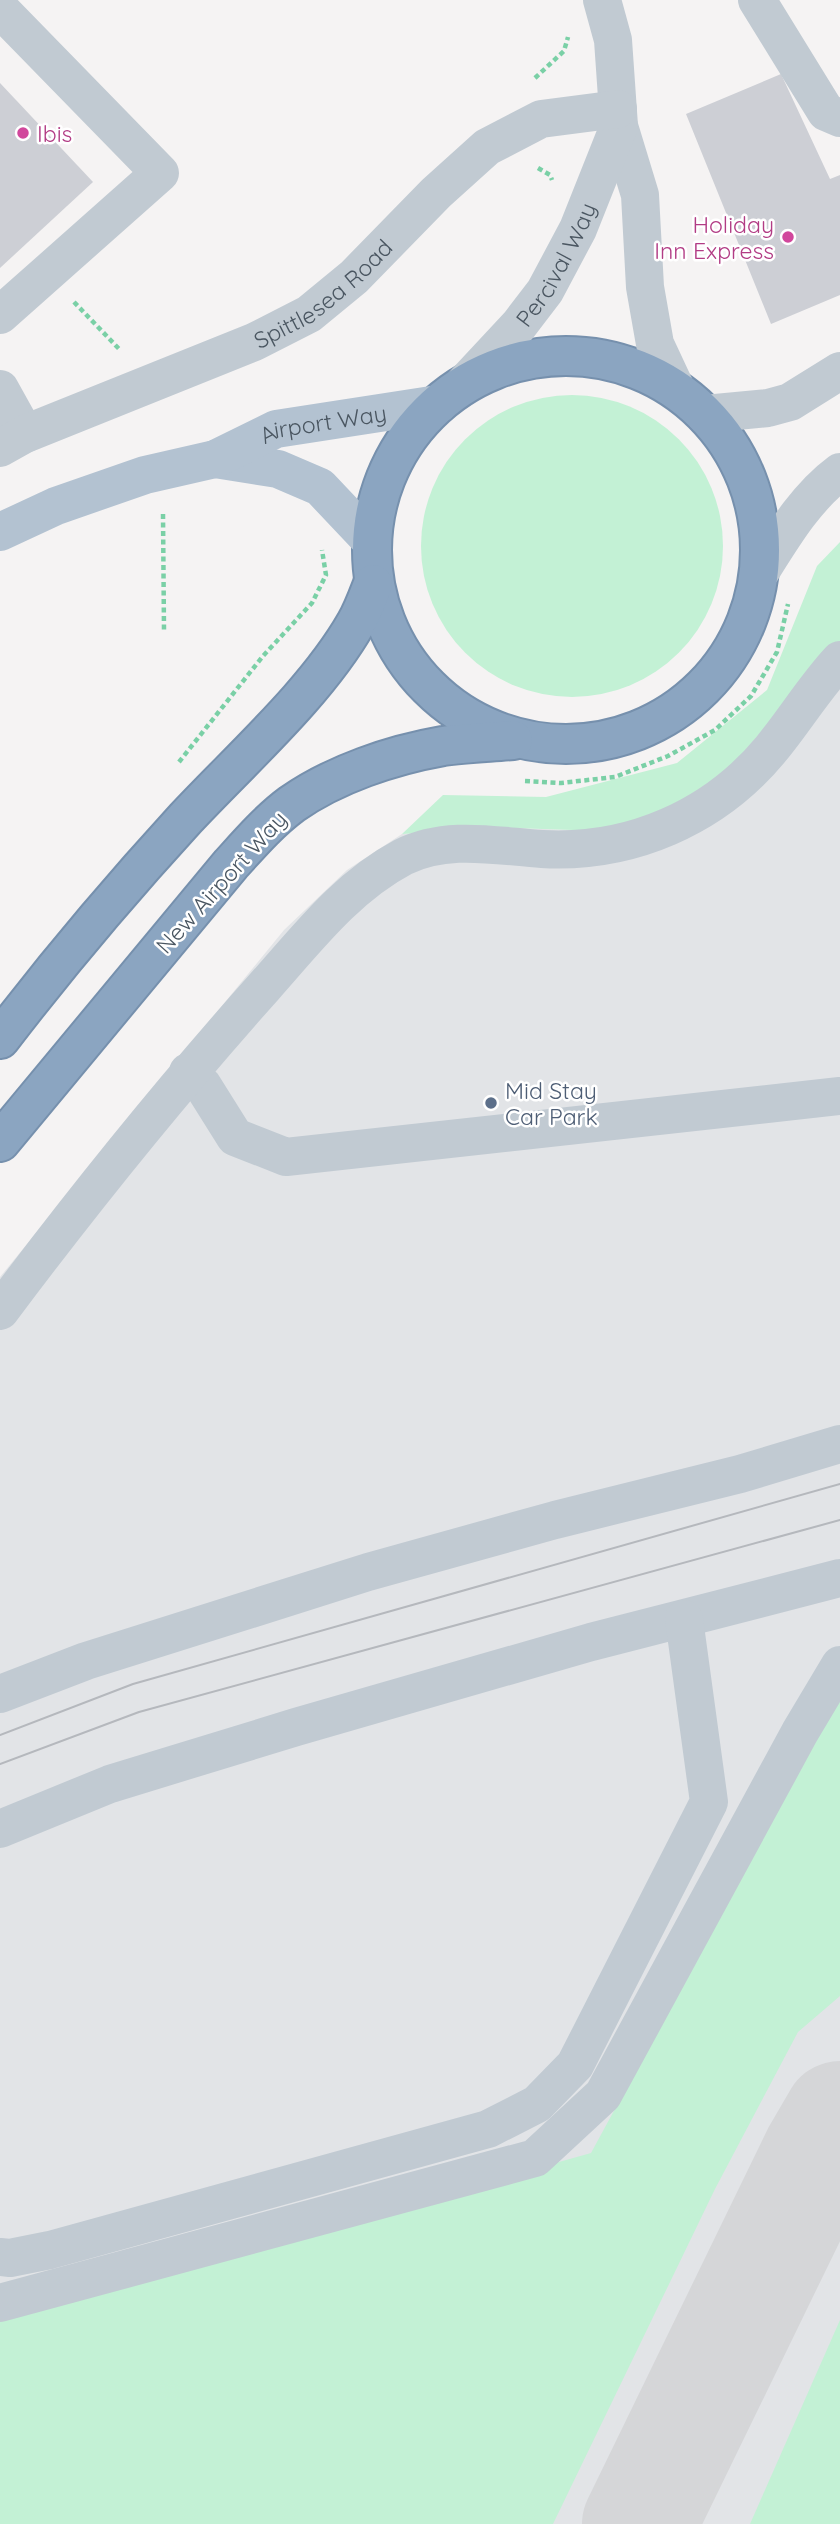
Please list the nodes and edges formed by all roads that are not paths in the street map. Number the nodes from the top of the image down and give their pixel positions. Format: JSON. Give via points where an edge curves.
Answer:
{"nodes":[{"id":1,"x":602,"y":0,"type":"edge"},
{"id":2,"x":757,"y":0,"type":"edge"},
{"id":3,"x":0,"y":9,"type":"edge"},
{"id":4,"x":619,"y":117,"type":"junction"},
{"id":5,"x":840,"y":118,"type":"edge"},
{"id":6,"x":0,"y":315,"type":"edge"},
{"id":7,"x":840,"y":371,"type":"edge"},
{"id":8,"x":0,"y":389,"type":"edge"},
{"id":9,"x":676,"y":389,"type":"junction"},
{"id":10,"x":451,"y":394,"type":"junction"},
{"id":11,"x":705,"y":414,"type":"junction"},
{"id":12,"x":12,"y":441,"type":"edge"},
{"id":13,"x":215,"y":459,"type":"junction"},
{"id":14,"x":840,"y":472,"type":"edge"},
{"id":15,"x":0,"y":532,"type":"edge"},
{"id":16,"x":371,"y":541,"type":"junction"},
{"id":17,"x":761,"y":571,"type":"junction"},
{"id":18,"x":373,"y":584,"type":"junction"},
{"id":19,"x":840,"y":660,"type":"edge"},
{"id":20,"x":516,"y":739,"type":"junction"},
{"id":21,"x":0,"y":1039,"type":"edge"},
{"id":22,"x":188,"y":1072,"type":"junction"},
{"id":23,"x":840,"y":1096,"type":"edge"},
{"id":24,"x":0,"y":1142,"type":"edge"},
{"id":25,"x":0,"y":1311,"type":"edge"},
{"id":26,"x":840,"y":1444,"type":"edge"},
{"id":27,"x":840,"y":1577,"type":"edge"},
{"id":28,"x":684,"y":1619,"type":"junction"},
{"id":29,"x":840,"y":1665,"type":"edge"},
{"id":30,"x":0,"y":1694,"type":"edge"},
{"id":31,"x":0,"y":1829,"type":"edge"},
{"id":32,"x":0,"y":2257,"type":"edge"},
{"id":33,"x":0,"y":2303,"type":"edge"}],
"edges":[{"from":1,"to":4,"type":"street","name":"Percival Way","via":[[613,40]]},
{"from":2,"to":5,"type":"street","via":[[826,112]]},
{"from":3,"to":6,"type":"street","via":[[160,173]]},
{"from":4,"to":9,"type":"street","name":"Percival Way","via":[[640,195],[645,287],[655,344]]},
{"from":4,"to":10,"type":"street","name":"Percival Way","via":[[578,229],[545,291],[519,325]]},
{"from":4,"to":12,"type":"street","name":"Spittlesea Road","via":[[541,119],[487,147],[354,277],[309,314],[254,342]]},
{"from":7,"to":11,"type":"street","via":[[790,402]]},
{"from":8,"to":12,"type":"street"},
{"from":9,"to":10,"type":"highway","via":[[620,364],[570,355],[509,365]]},
{"from":9,"to":11,"type":"highway"},
{"from":10,"to":13,"type":"main road","name":"Airport Way","via":[[276,429]]},
{"from":10,"to":16,"type":"highway","via":[[411,432],[391,465],[377,502]]},
{"from":11,"to":17,"type":"highway","via":[[739,459],[755,503]]},
{"from":13,"to":15,"type":"main road","name":"Airport Way","via":[[162,471],[57,506]]},
{"from":13,"to":16,"type":"main road","name":"Airport Way","via":[[278,469],[320,487]]},
{"from":14,"to":17,"type":"street","via":[[792,523]]},
{"from":16,"to":18,"type":"highway"},
{"from":17,"to":20,"type":"highway","via":[[742,637],[719,673],[688,703],[652,726],[611,741],[568,746]]},
{"from":18,"to":20,"type":"highway","via":[[395,644],[419,678],[449,707]]},
{"from":18,"to":21,"type":"highway","via":[[358,621],[335,656],[131,877]]},
{"from":19,"to":22,"type":"street","via":[[745,776],[700,811],[665,830],[584,850],[498,844],[436,846],[418,850],[365,880]]},
{"from":20,"to":24,"type":"highway","name":"New Airport Way","via":[[444,746],[399,757],[337,778],[293,803],[230,864]]},
{"from":22,"to":23,"type":"street","via":[[203,1086],[234,1137],[286,1157]]},
{"from":22,"to":25,"type":"street"},
{"from":26,"to":30,"type":"street","via":[[368,1572],[86,1661]]},
{"from":27,"to":28,"type":"street"},
{"from":28,"to":31,"type":"street","via":[[508,1665],[110,1783]]},
{"from":28,"to":32,"type":"street","via":[[709,1802],[575,2065],[537,2104],[488,2129],[50,2250]]},
{"from":29,"to":33,"type":"street","via":[[603,2095],[535,2158]]}]}
